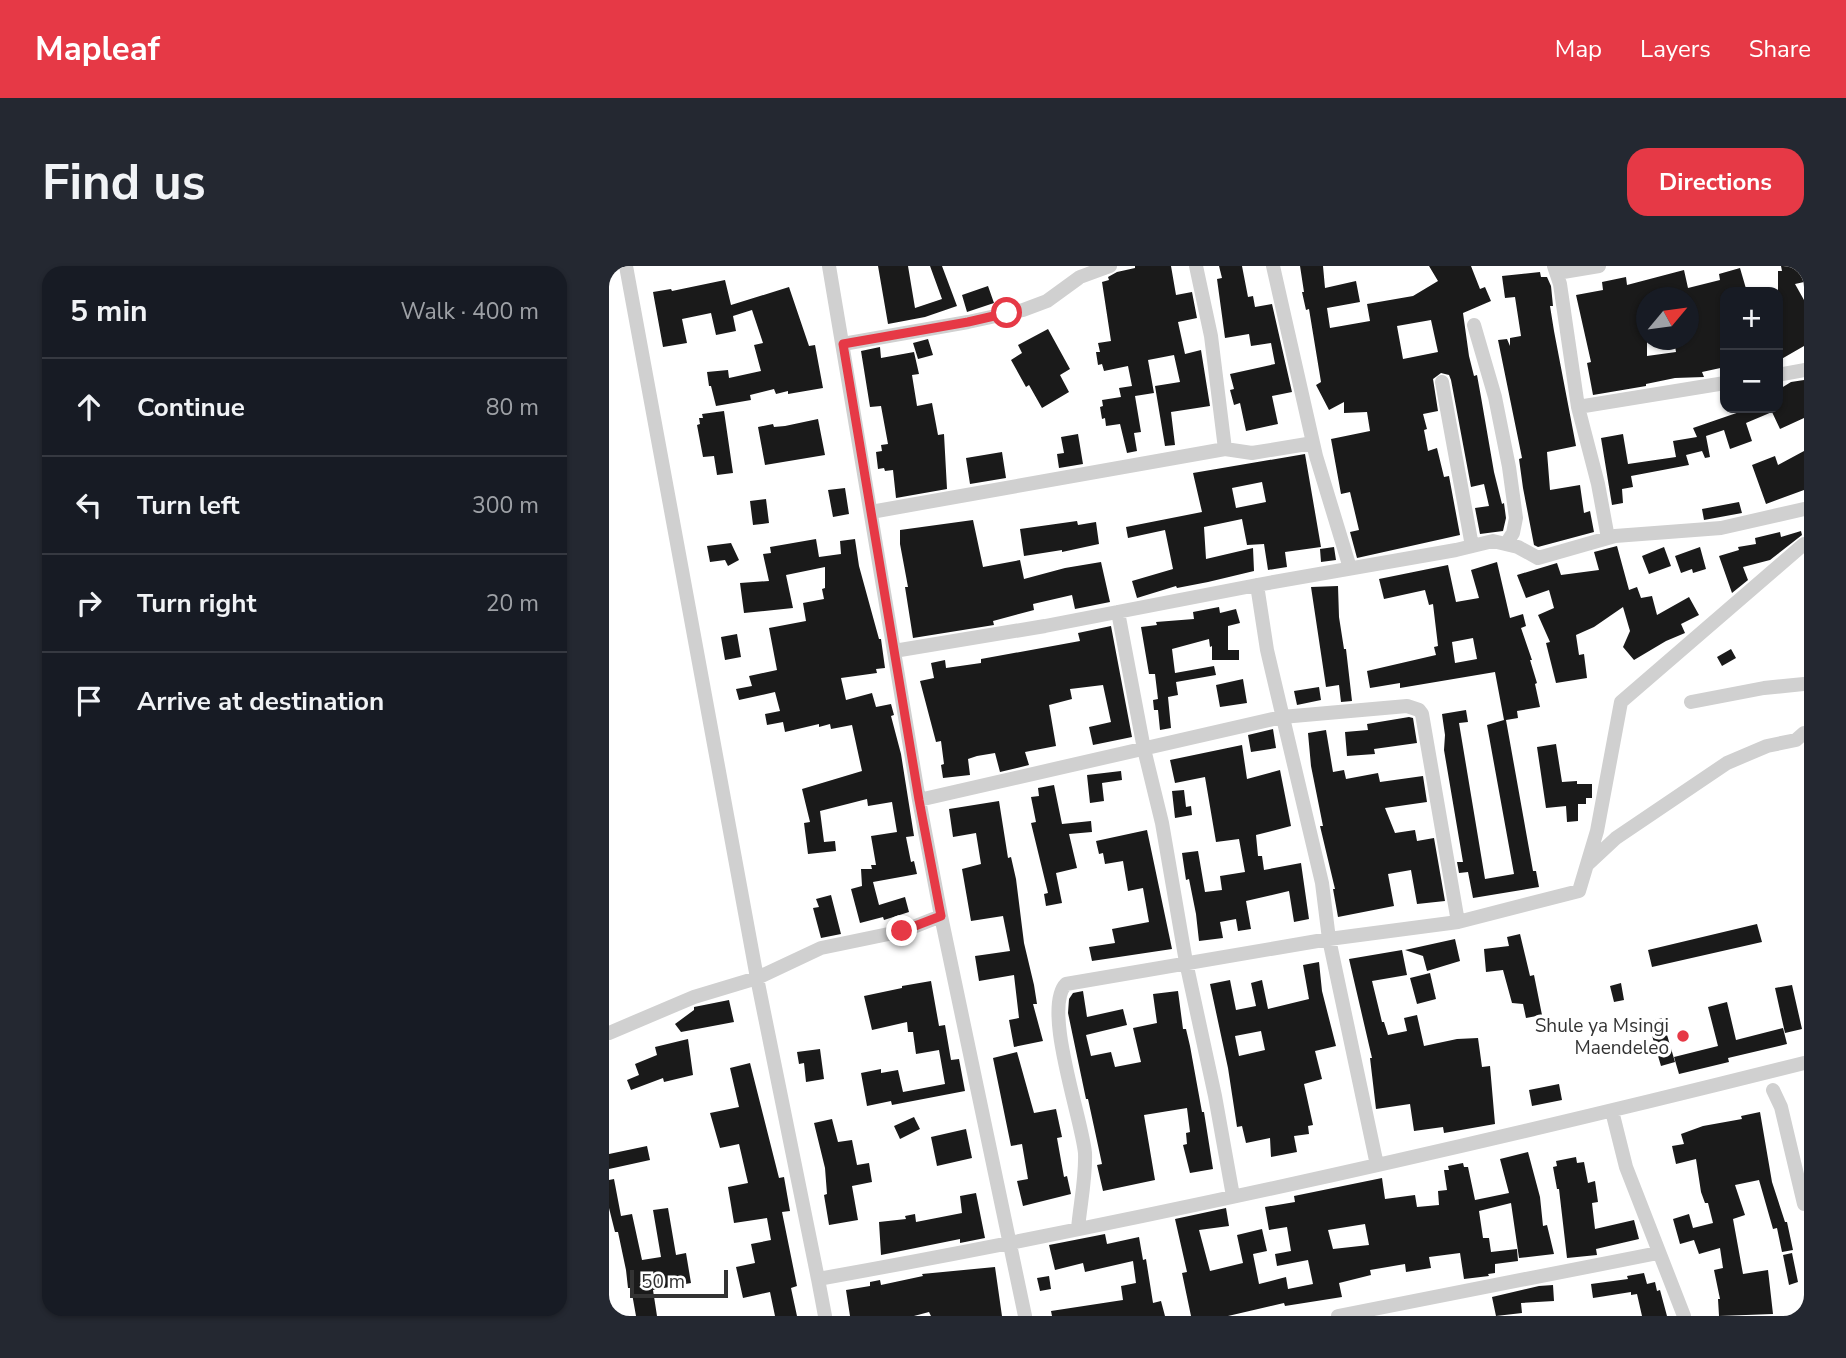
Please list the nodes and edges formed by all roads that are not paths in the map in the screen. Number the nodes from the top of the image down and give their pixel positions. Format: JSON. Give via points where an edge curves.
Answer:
{"nodes":[{"id":1,"x":626,"y":266,"type":"edge"},
{"id":2,"x":829,"y":266,"type":"edge"},
{"id":3,"x":1110,"y":266,"type":"edge"},
{"id":4,"x":1196,"y":266,"type":"edge"},
{"id":5,"x":1273,"y":266,"type":"edge"},
{"id":6,"x":1599,"y":266,"type":"edge"},
{"id":7,"x":1555,"y":269,"type":"edge"},
{"id":8,"x":1474,"y":325,"type":"dead end"},
{"id":9,"x":843,"y":344,"type":"junction"},
{"id":10,"x":1804,"y":370,"type":"edge"},
{"id":11,"x":1783,"y":374,"type":"edge"},
{"id":12,"x":1442,"y":382,"type":"dead end"},
{"id":13,"x":1720,"y":384,"type":"edge"},
{"id":14,"x":1577,"y":407,"type":"junction"},
{"id":15,"x":1313,"y":443,"type":"junction"},
{"id":16,"x":1225,"y":449,"type":"junction"},
{"id":17,"x":1804,"y":509,"type":"edge"},
{"id":18,"x":871,"y":512,"type":"junction"},
{"id":19,"x":1608,"y":538,"type":"junction"},
{"id":20,"x":1506,"y":544,"type":"junction"},
{"id":21,"x":1804,"y":544,"type":"edge"},
{"id":22,"x":1472,"y":546,"type":"junction"},
{"id":23,"x":1350,"y":568,"type":"junction"},
{"id":24,"x":1257,"y":585,"type":"junction"},
{"id":25,"x":1118,"y":612,"type":"junction"},
{"id":26,"x":894,"y":651,"type":"junction"},
{"id":27,"x":1804,"y":684,"type":"edge"},
{"id":28,"x":1691,"y":702,"type":"dead end"},
{"id":29,"x":1282,"y":717,"type":"junction"},
{"id":30,"x":1804,"y":733,"type":"edge"},
{"id":31,"x":1144,"y":749,"type":"junction"},
{"id":32,"x":919,"y":800,"type":"junction"},
{"id":33,"x":1587,"y":865,"type":"junction"},
{"id":34,"x":941,"y":916,"type":"junction"},
{"id":35,"x":1458,"y":922,"type":"junction"},
{"id":36,"x":1329,"y":939,"type":"junction"},
{"id":37,"x":1186,"y":962,"type":"junction"},
{"id":38,"x":757,"y":978,"type":"junction"},
{"id":39,"x":609,"y":1033,"type":"edge"},
{"id":40,"x":1804,"y":1063,"type":"edge"},
{"id":41,"x":1773,"y":1090,"type":"dead end"},
{"id":42,"x":1612,"y":1111,"type":"junction"},
{"id":43,"x":1377,"y":1164,"type":"junction"},
{"id":44,"x":1233,"y":1196,"type":"junction"},
{"id":45,"x":1804,"y":1204,"type":"edge"},
{"id":46,"x":1078,"y":1229,"type":"junction"},
{"id":47,"x":1009,"y":1245,"type":"junction"},
{"id":48,"x":1658,"y":1253,"type":"junction"},
{"id":49,"x":818,"y":1279,"type":"junction"},
{"id":50,"x":825,"y":1316,"type":"edge"},
{"id":51,"x":1025,"y":1316,"type":"edge"},
{"id":52,"x":1338,"y":1316,"type":"edge"},
{"id":53,"x":1684,"y":1316,"type":"edge"}],
"edges":[{"from":1,"to":38,"type":"street"},
{"from":2,"to":9,"type":"street"},
{"from":3,"to":9,"type":"street","via":[[1080,277],[1047,301],[1023,310]]},
{"from":4,"to":16,"type":"street"},
{"from":5,"to":15,"type":"street"},
{"from":6,"to":7,"type":"street"},
{"from":7,"to":14,"type":"street"},
{"from":8,"to":20,"type":"street","via":[[1509,467],[1516,517]]},
{"from":9,"to":18,"type":"street"},
{"from":10,"to":11,"type":"street"},
{"from":12,"to":22,"type":"street"},
{"from":13,"to":14,"type":"street"},
{"from":14,"to":19,"type":"street"},
{"from":15,"to":16,"type":"street","via":[[1252,453]]},
{"from":15,"to":23,"type":"street"},
{"from":16,"to":18,"type":"street"},
{"from":17,"to":19,"type":"street","via":[[1721,528]]},
{"from":18,"to":26,"type":"street"},
{"from":19,"to":20,"type":"street","via":[[1538,558]]},
{"from":20,"to":22,"type":"street","via":[[1493,541]]},
{"from":21,"to":33,"type":"street","via":[[1621,702]]},
{"from":22,"to":23,"type":"street"},
{"from":23,"to":24,"type":"street"},
{"from":24,"to":25,"type":"street"},
{"from":24,"to":29,"type":"street"},
{"from":25,"to":26,"type":"street"},
{"from":25,"to":31,"type":"street"},
{"from":26,"to":32,"type":"street"},
{"from":27,"to":28,"type":"street"},
{"from":29,"to":31,"type":"street"},
{"from":29,"to":35,"type":"street","via":[[1407,706],[1419,710]]},
{"from":29,"to":36,"type":"street","via":[[1322,883]]},
{"from":30,"to":33,"type":"street","via":[[1727,763],[1616,838]]},
{"from":31,"to":32,"type":"street"},
{"from":31,"to":37,"type":"street"},
{"from":32,"to":34,"type":"street"},
{"from":33,"to":35,"type":"street","via":[[1579,891]]},
{"from":34,"to":38,"type":"street","via":[[902,931],[821,948]]},
{"from":34,"to":47,"type":"street"},
{"from":35,"to":36,"type":"street"},
{"from":36,"to":37,"type":"street"},
{"from":36,"to":43,"type":"street"},
{"from":37,"to":44,"type":"street"},
{"from":37,"to":46,"type":"street","via":[[1074,981],[1062,989],[1061,1038],[1085,1153]]},
{"from":38,"to":39,"type":"street","via":[[694,997]]},
{"from":38,"to":49,"type":"street"},
{"from":40,"to":42,"type":"street"},
{"from":41,"to":45,"type":"street"},
{"from":42,"to":43,"type":"street"},
{"from":42,"to":48,"type":"street","via":[[1626,1167]]},
{"from":43,"to":44,"type":"street"},
{"from":44,"to":46,"type":"street"},
{"from":46,"to":47,"type":"street"},
{"from":47,"to":49,"type":"street"},
{"from":47,"to":51,"type":"street"},
{"from":48,"to":52,"type":"street"},
{"from":48,"to":53,"type":"street"},
{"from":49,"to":50,"type":"street"}]}
